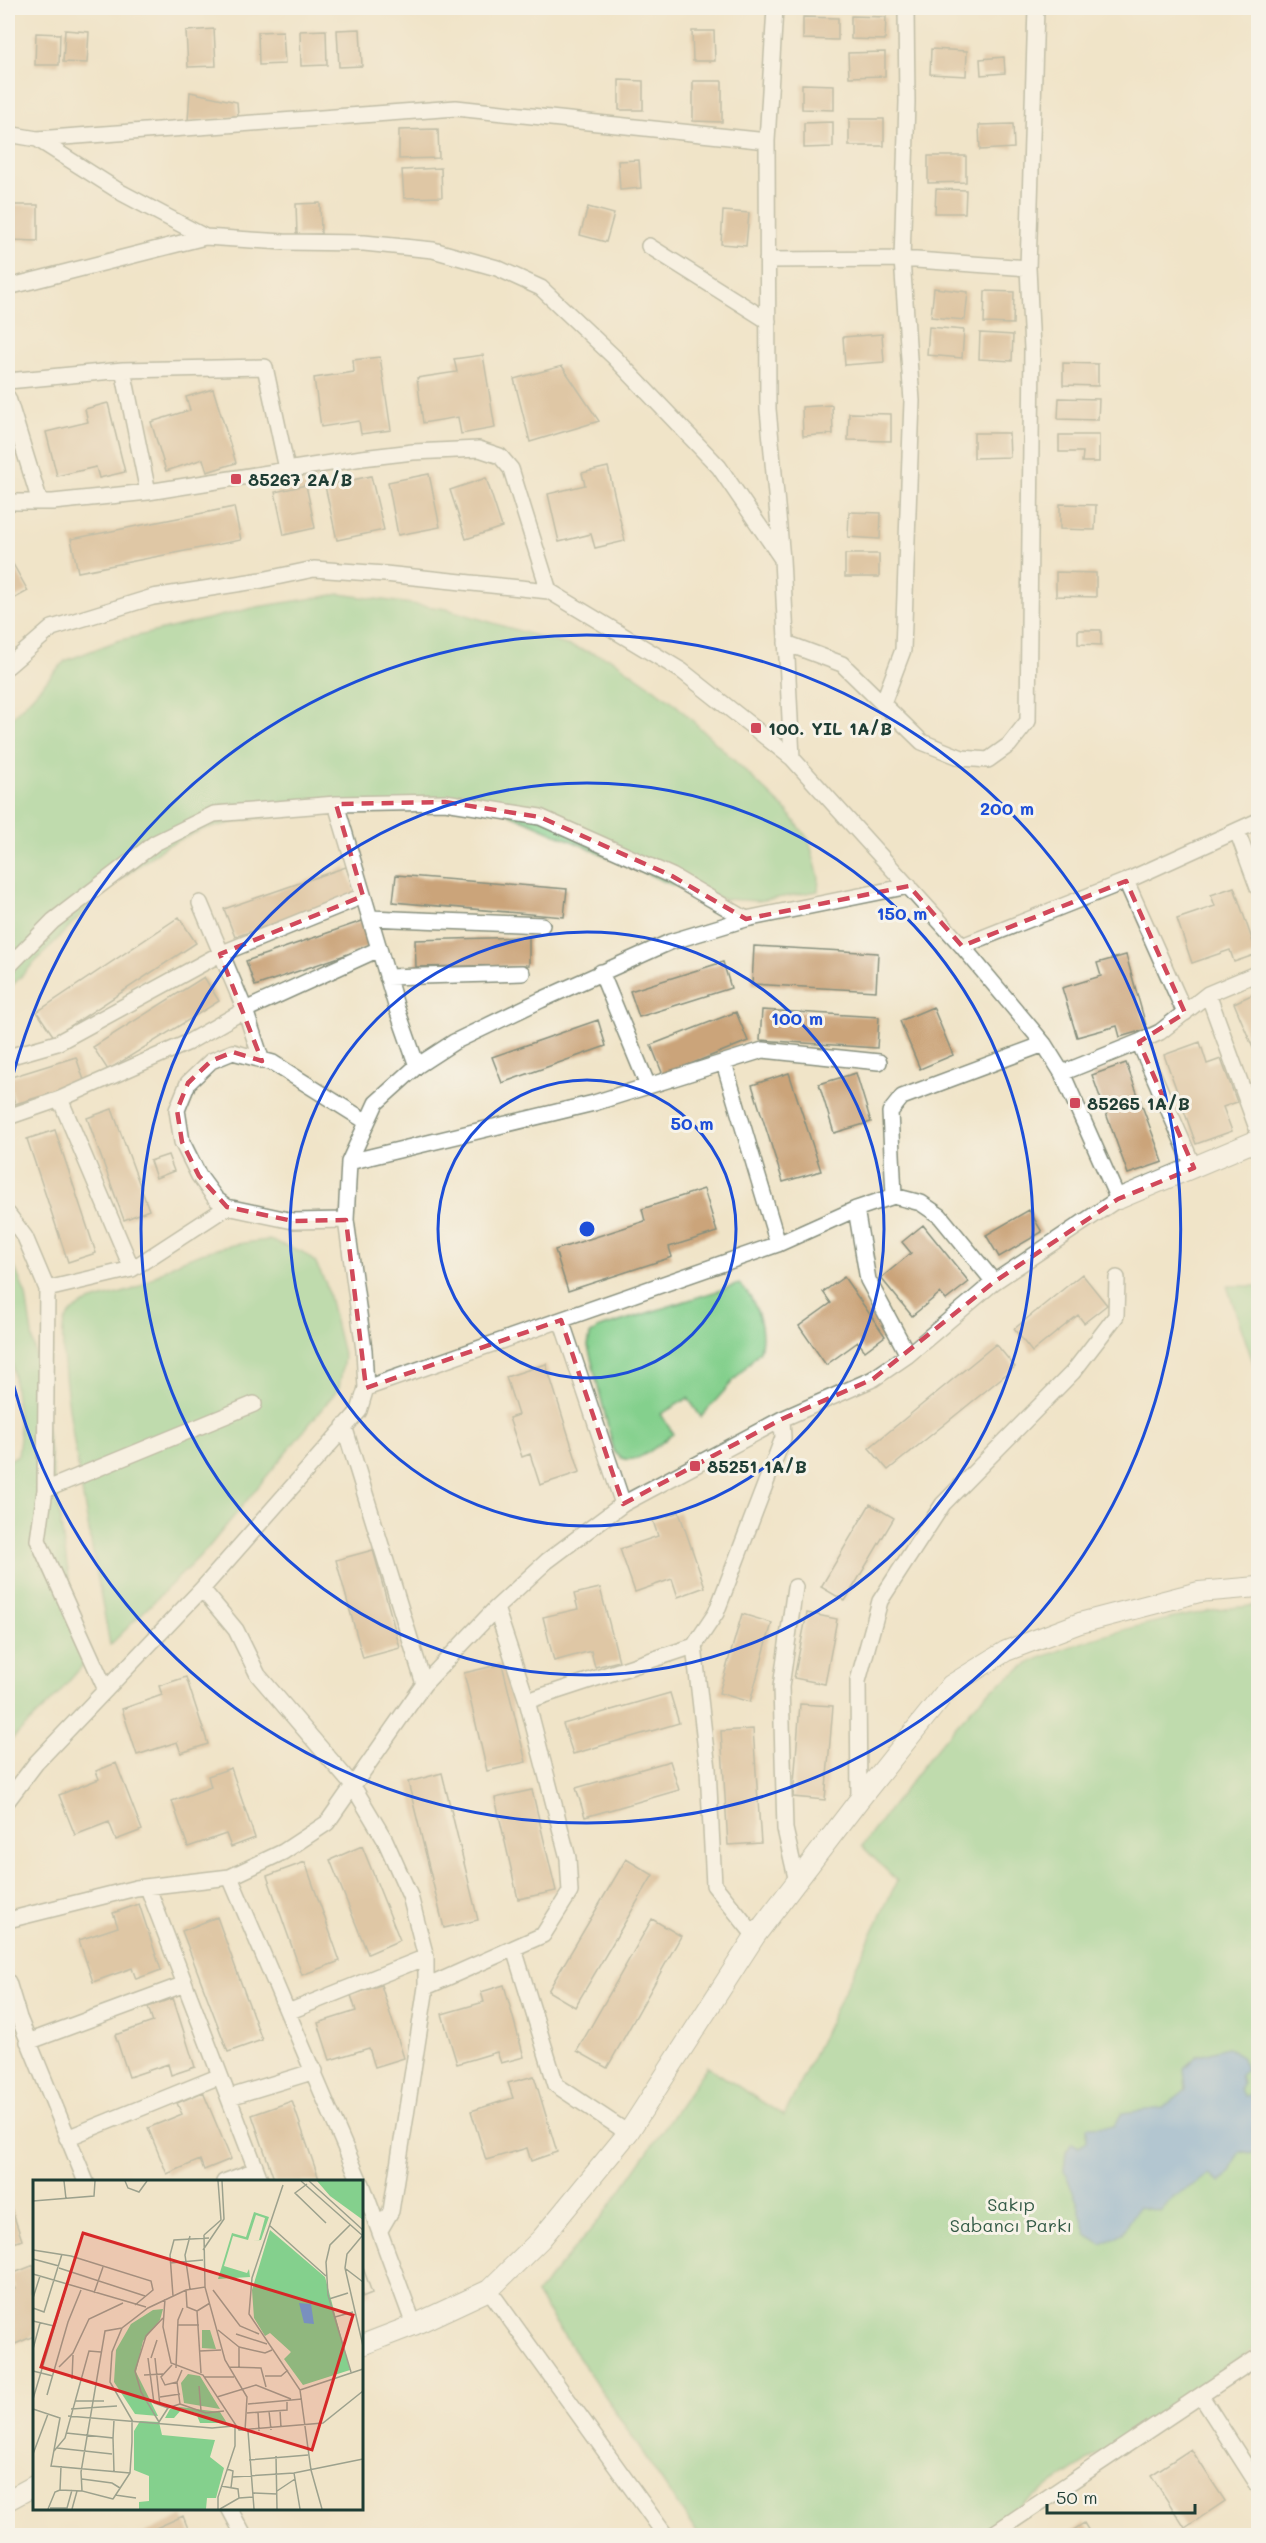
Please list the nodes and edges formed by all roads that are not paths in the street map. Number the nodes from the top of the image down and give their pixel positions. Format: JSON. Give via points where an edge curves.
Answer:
{"nodes":[{"id":1,"x":775,"y":8,"type":"edge"},
{"id":2,"x":906,"y":8,"type":"edge"},
{"id":3,"x":1036,"y":8,"type":"edge"},
{"id":4,"x":8,"y":134,"type":"edge"},
{"id":5,"x":37,"y":139,"type":"junction"},
{"id":6,"x":767,"y":141,"type":"junction"},
{"id":7,"x":205,"y":237,"type":"junction"},
{"id":8,"x":649,"y":246,"type":"dead end"},
{"id":9,"x":902,"y":259,"type":"junction"},
{"id":10,"x":767,"y":260,"type":"junction"},
{"id":11,"x":1028,"y":268,"type":"junction"},
{"id":12,"x":8,"y":287,"type":"edge"},
{"id":13,"x":768,"y":321,"type":"junction"},
{"id":14,"x":123,"y":370,"type":"junction"},
{"id":15,"x":8,"y":381,"type":"edge"},
{"id":16,"x":8,"y":398,"type":"edge"},
{"id":17,"x":287,"y":469,"type":"junction"},
{"id":18,"x":148,"y":492,"type":"junction"},
{"id":19,"x":8,"y":502,"type":"edge"},
{"id":20,"x":40,"y":502,"type":"junction"},
{"id":21,"x":782,"y":558,"type":"junction"},
{"id":22,"x":549,"y":591,"type":"junction"},
{"id":23,"x":786,"y":643,"type":"junction"},
{"id":24,"x":8,"y":666,"type":"edge"},
{"id":25,"x":883,"y":703,"type":"junction"},
{"id":26,"x":792,"y":758,"type":"junction"},
{"id":27,"x":336,"y":804,"type":"junction"},
{"id":28,"x":1258,"y":821,"type":"edge"},
{"id":29,"x":1237,"y":831,"type":"junction"},
{"id":30,"x":1126,"y":881,"type":"junction"},
{"id":31,"x":909,"y":886,"type":"junction"},
{"id":32,"x":1258,"y":888,"type":"edge"},
{"id":33,"x":363,"y":896,"type":"junction"},
{"id":34,"x":200,"y":903,"type":"dead end"},
{"id":35,"x":370,"y":918,"type":"junction"},
{"id":36,"x":746,"y":919,"type":"junction"},
{"id":37,"x":542,"y":925,"type":"dead end"},
{"id":38,"x":963,"y":946,"type":"junction"},
{"id":39,"x":379,"y":949,"type":"junction"},
{"id":40,"x":220,"y":954,"type":"junction"},
{"id":41,"x":8,"y":967,"type":"edge"},
{"id":42,"x":601,"y":972,"type":"junction"},
{"id":43,"x":522,"y":973,"type":"dead end"},
{"id":44,"x":1258,"y":973,"type":"edge"},
{"id":45,"x":387,"y":978,"type":"junction"},
{"id":46,"x":1208,"y":994,"type":"junction"},
{"id":47,"x":245,"y":1010,"type":"junction"},
{"id":48,"x":1185,"y":1013,"type":"junction"},
{"id":49,"x":1139,"y":1042,"type":"junction"},
{"id":50,"x":1044,"y":1044,"type":"junction"},
{"id":51,"x":8,"y":1057,"type":"edge"},
{"id":52,"x":262,"y":1061,"type":"junction"},
{"id":53,"x":879,"y":1062,"type":"dead end"},
{"id":54,"x":724,"y":1063,"type":"junction"},
{"id":55,"x":417,"y":1066,"type":"junction"},
{"id":56,"x":1062,"y":1073,"type":"junction"},
{"id":57,"x":648,"y":1086,"type":"junction"},
{"id":58,"x":60,"y":1099,"type":"junction"},
{"id":59,"x":8,"y":1117,"type":"edge"},
{"id":60,"x":367,"y":1122,"type":"junction"},
{"id":61,"x":1258,"y":1131,"type":"edge"},
{"id":62,"x":1258,"y":1140,"type":"edge"},
{"id":63,"x":349,"y":1162,"type":"junction"},
{"id":64,"x":1194,"y":1168,"type":"junction"},
{"id":65,"x":894,"y":1196,"type":"junction"},
{"id":66,"x":1118,"y":1199,"type":"junction"},
{"id":67,"x":227,"y":1207,"type":"junction"},
{"id":68,"x":856,"y":1209,"type":"junction"},
{"id":69,"x":8,"y":1214,"type":"edge"},
{"id":70,"x":346,"y":1220,"type":"junction"},
{"id":71,"x":778,"y":1244,"type":"junction"},
{"id":72,"x":132,"y":1269,"type":"junction"},
{"id":73,"x":1117,"y":1278,"type":"dead end"},
{"id":74,"x":994,"y":1282,"type":"junction"},
{"id":75,"x":47,"y":1289,"type":"junction"},
{"id":76,"x":561,"y":1320,"type":"junction"},
{"id":77,"x":908,"y":1355,"type":"junction"},
{"id":78,"x":366,"y":1388,"type":"junction"},
{"id":79,"x":254,"y":1404,"type":"dead end"},
{"id":80,"x":782,"y":1419,"type":"junction"},
{"id":81,"x":344,"y":1426,"type":"junction"},
{"id":82,"x":45,"y":1490,"type":"junction"},
{"id":83,"x":623,"y":1504,"type":"junction"},
{"id":84,"x":795,"y":1587,"type":"dead end"},
{"id":85,"x":1258,"y":1587,"type":"edge"},
{"id":86,"x":202,"y":1589,"type":"junction"},
{"id":87,"x":496,"y":1608,"type":"junction"},
{"id":88,"x":694,"y":1646,"type":"junction"},
{"id":89,"x":424,"y":1684,"type":"junction"},
{"id":90,"x":106,"y":1690,"type":"junction"},
{"id":91,"x":527,"y":1701,"type":"junction"},
{"id":92,"x":353,"y":1786,"type":"junction"},
{"id":93,"x":8,"y":1800,"type":"edge"},
{"id":94,"x":858,"y":1800,"type":"junction"},
{"id":95,"x":230,"y":1877,"type":"junction"},
{"id":96,"x":797,"y":1882,"type":"junction"},
{"id":97,"x":148,"y":1888,"type":"junction"},
{"id":98,"x":8,"y":1920,"type":"edge"},
{"id":99,"x":755,"y":1936,"type":"junction"},
{"id":100,"x":514,"y":1949,"type":"junction"},
{"id":101,"x":426,"y":1957,"type":"junction"},
{"id":102,"x":8,"y":1982,"type":"edge"},
{"id":103,"x":184,"y":1984,"type":"junction"},
{"id":104,"x":426,"y":1987,"type":"junction"},
{"id":105,"x":288,"y":2012,"type":"junction"},
{"id":106,"x":28,"y":2042,"type":"junction"},
{"id":107,"x":315,"y":2070,"type":"junction"},
{"id":108,"x":220,"y":2076,"type":"junction"},
{"id":109,"x":230,"y":2097,"type":"junction"},
{"id":110,"x":628,"y":2133,"type":"junction"},
{"id":111,"x":67,"y":2138,"type":"junction"},
{"id":112,"x":258,"y":2176,"type":"edge"},
{"id":113,"x":86,"y":2180,"type":"edge"},
{"id":114,"x":231,"y":2180,"type":"edge"},
{"id":115,"x":359,"y":2180,"type":"edge"},
{"id":116,"x":363,"y":2191,"type":"edge"},
{"id":117,"x":380,"y":2230,"type":"junction"},
{"id":118,"x":489,"y":2290,"type":"junction"},
{"id":119,"x":414,"y":2325,"type":"junction"},
{"id":120,"x":363,"y":2345,"type":"edge"},
{"id":121,"x":1258,"y":2357,"type":"edge"},
{"id":122,"x":1201,"y":2396,"type":"junction"},
{"id":123,"x":1258,"y":2485,"type":"edge"},
{"id":124,"x":33,"y":2487,"type":"edge"},
{"id":125,"x":8,"y":2500,"type":"edge"},
{"id":126,"x":230,"y":2510,"type":"edge"},
{"id":127,"x":244,"y":2535,"type":"edge"},
{"id":128,"x":666,"y":2535,"type":"edge"},
{"id":129,"x":990,"y":2535,"type":"edge"}],
"edges":[{"from":1,"to":6,"type":"street"},
{"from":2,"to":9,"type":"street"},
{"from":3,"to":11,"type":"street"},
{"from":4,"to":5,"type":"street"},
{"from":5,"to":6,"type":"street","via":[[456,108]]},
{"from":5,"to":7,"type":"street","via":[[122,193]]},
{"from":6,"to":10,"type":"street"},
{"from":7,"to":12,"type":"street"},
{"from":7,"to":21,"type":"street","via":[[364,243],[433,250],[497,268],[541,288],[614,357],[718,467]]},
{"from":8,"to":13,"type":"street"},
{"from":9,"to":10,"type":"street"},
{"from":9,"to":11,"type":"street"},
{"from":9,"to":25,"type":"street","via":[[912,401],[903,650]]},
{"from":10,"to":13,"type":"street"},
{"from":11,"to":25,"type":"street","via":[[1032,349],[1028,721],[1009,745],[988,760],[962,758],[922,742]]},
{"from":13,"to":21,"type":"street","via":[[768,409]]},
{"from":14,"to":15,"type":"street"},
{"from":14,"to":17,"type":"street","via":[[265,367]]},
{"from":14,"to":18,"type":"street"},
{"from":16,"to":20,"type":"street"},
{"from":17,"to":18,"type":"street"},
{"from":17,"to":22,"type":"street","via":[[413,452],[478,449],[500,456],[511,469]]},
{"from":18,"to":20,"type":"street"},
{"from":19,"to":20,"type":"street"},
{"from":21,"to":23,"type":"street"},
{"from":22,"to":24,"type":"street","via":[[314,570],[153,597],[52,628]]},
{"from":22,"to":26,"type":"street","via":[[682,671]]},
{"from":23,"to":25,"type":"street","via":[[842,664]]},
{"from":23,"to":26,"type":"street"},
{"from":26,"to":31,"type":"street"},
{"from":27,"to":33,"type":"street"},
{"from":27,"to":36,"type":"street","via":[[445,802],[540,817],[672,876]]},
{"from":27,"to":41,"type":"street","via":[[214,814],[155,843],[53,921]]},
{"from":28,"to":29,"type":"street"},
{"from":29,"to":30,"type":"street"},
{"from":29,"to":32,"type":"street"},
{"from":30,"to":38,"type":"street"},
{"from":30,"to":48,"type":"street"},
{"from":31,"to":36,"type":"street"},
{"from":31,"to":38,"type":"street"},
{"from":33,"to":35,"type":"street"},
{"from":33,"to":40,"type":"street"},
{"from":34,"to":40,"type":"street"},
{"from":35,"to":37,"type":"street"},
{"from":35,"to":39,"type":"street"},
{"from":36,"to":42,"type":"street","via":[[670,942]]},
{"from":38,"to":50,"type":"street"},
{"from":39,"to":45,"type":"street"},
{"from":39,"to":47,"type":"street"},
{"from":40,"to":47,"type":"street"},
{"from":40,"to":51,"type":"street","via":[[57,1043]]},
{"from":42,"to":55,"type":"street","via":[[454,1042]]},
{"from":42,"to":57,"type":"street"},
{"from":43,"to":45,"type":"street"},
{"from":44,"to":46,"type":"street"},
{"from":45,"to":55,"type":"street"},
{"from":46,"to":48,"type":"street"},
{"from":46,"to":61,"type":"street"},
{"from":47,"to":52,"type":"street"},
{"from":47,"to":58,"type":"street","via":[[187,1043]]},
{"from":48,"to":49,"type":"street"},
{"from":49,"to":56,"type":"street"},
{"from":49,"to":64,"type":"street"},
{"from":50,"to":56,"type":"street"},
{"from":50,"to":65,"type":"street","via":[[902,1097],[890,1112]]},
{"from":52,"to":60,"type":"street","via":[[273,1063]]},
{"from":52,"to":67,"type":"street","via":[[233,1052],[211,1061],[188,1083],[177,1110],[182,1142],[199,1176]]},
{"from":53,"to":54,"type":"street","via":[[763,1050]]},
{"from":54,"to":57,"type":"street"},
{"from":54,"to":71,"type":"street"},
{"from":55,"to":60,"type":"street","via":[[376,1103]]},
{"from":56,"to":66,"type":"street"},
{"from":57,"to":63,"type":"street","via":[[594,1103]]},
{"from":58,"to":59,"type":"street"},
{"from":58,"to":72,"type":"street"},
{"from":60,"to":63,"type":"street"},
{"from":62,"to":64,"type":"street"},
{"from":63,"to":70,"type":"street"},
{"from":64,"to":66,"type":"street"},
{"from":65,"to":68,"type":"street"},
{"from":65,"to":74,"type":"street","via":[[921,1203],[940,1216]]},
{"from":66,"to":74,"type":"street"},
{"from":67,"to":70,"type":"street","via":[[293,1221]]},
{"from":67,"to":72,"type":"street"},
{"from":68,"to":71,"type":"street"},
{"from":68,"to":77,"type":"street","via":[[868,1280]]},
{"from":69,"to":75,"type":"street","via":[[25,1237]]},
{"from":70,"to":78,"type":"street"},
{"from":71,"to":76,"type":"street"},
{"from":72,"to":75,"type":"street"},
{"from":73,"to":94,"type":"street","via":[[1116,1316],[1073,1372],[943,1504],[880,1601],[858,1681]]},
{"from":74,"to":77,"type":"street"},
{"from":75,"to":82,"type":"street"},
{"from":76,"to":78,"type":"street"},
{"from":76,"to":83,"type":"street"},
{"from":77,"to":80,"type":"street","via":[[873,1379]]},
{"from":78,"to":81,"type":"street","via":[[358,1411]]},
{"from":79,"to":82,"type":"street"},
{"from":80,"to":83,"type":"street"},
{"from":80,"to":88,"type":"street","via":[[783,1438],[716,1613]]},
{"from":81,"to":86,"type":"street"},
{"from":81,"to":89,"type":"street"},
{"from":82,"to":90,"type":"street","via":[[38,1540]]},
{"from":83,"to":87,"type":"street","via":[[547,1561]]},
{"from":84,"to":96,"type":"street","via":[[781,1687],[785,1829]]},
{"from":85,"to":94,"type":"street","via":[[1199,1592],[1112,1613],[1006,1652],[951,1685]]},
{"from":86,"to":90,"type":"street"},
{"from":86,"to":92,"type":"street","via":[[236,1630],[258,1676]]},
{"from":87,"to":89,"type":"street"},
{"from":87,"to":91,"type":"street"},
{"from":88,"to":91,"type":"street"},
{"from":88,"to":99,"type":"street","via":[[708,1769],[714,1885]]},
{"from":89,"to":92,"type":"street"},
{"from":90,"to":93,"type":"street","via":[[36,1763]]},
{"from":91,"to":100,"type":"street","via":[[568,1858],[570,1892],[543,1935]]},
{"from":92,"to":95,"type":"street","via":[[327,1822],[283,1852]]},
{"from":92,"to":101,"type":"street","via":[[385,1840],[410,1896]]},
{"from":94,"to":96,"type":"street"},
{"from":95,"to":97,"type":"street"},
{"from":95,"to":105,"type":"street"},
{"from":96,"to":99,"type":"street"},
{"from":97,"to":98,"type":"street"},
{"from":97,"to":103,"type":"street"},
{"from":99,"to":110,"type":"street"},
{"from":100,"to":104,"type":"street"},
{"from":100,"to":110,"type":"street","via":[[556,2085]]},
{"from":101,"to":104,"type":"street"},
{"from":101,"to":105,"type":"street"},
{"from":102,"to":106,"type":"street"},
{"from":103,"to":106,"type":"street"},
{"from":103,"to":108,"type":"street"},
{"from":104,"to":117,"type":"street","via":[[391,2211]]},
{"from":105,"to":107,"type":"street"},
{"from":106,"to":111,"type":"street"},
{"from":107,"to":109,"type":"street"},
{"from":107,"to":115,"type":"street"},
{"from":108,"to":109,"type":"street"},
{"from":108,"to":111,"type":"street"},
{"from":109,"to":112,"type":"street"},
{"from":110,"to":118,"type":"street","via":[[541,2239]]},
{"from":111,"to":113,"type":"street"},
{"from":112,"to":114,"type":"street"},
{"from":116,"to":117,"type":"street"},
{"from":117,"to":119,"type":"street"},
{"from":118,"to":119,"type":"street"},
{"from":118,"to":128,"type":"street"},
{"from":119,"to":120,"type":"street"},
{"from":121,"to":122,"type":"street"},
{"from":122,"to":123,"type":"street"},
{"from":122,"to":129,"type":"street"},
{"from":124,"to":125,"type":"street"},
{"from":126,"to":127,"type":"street"}]}
